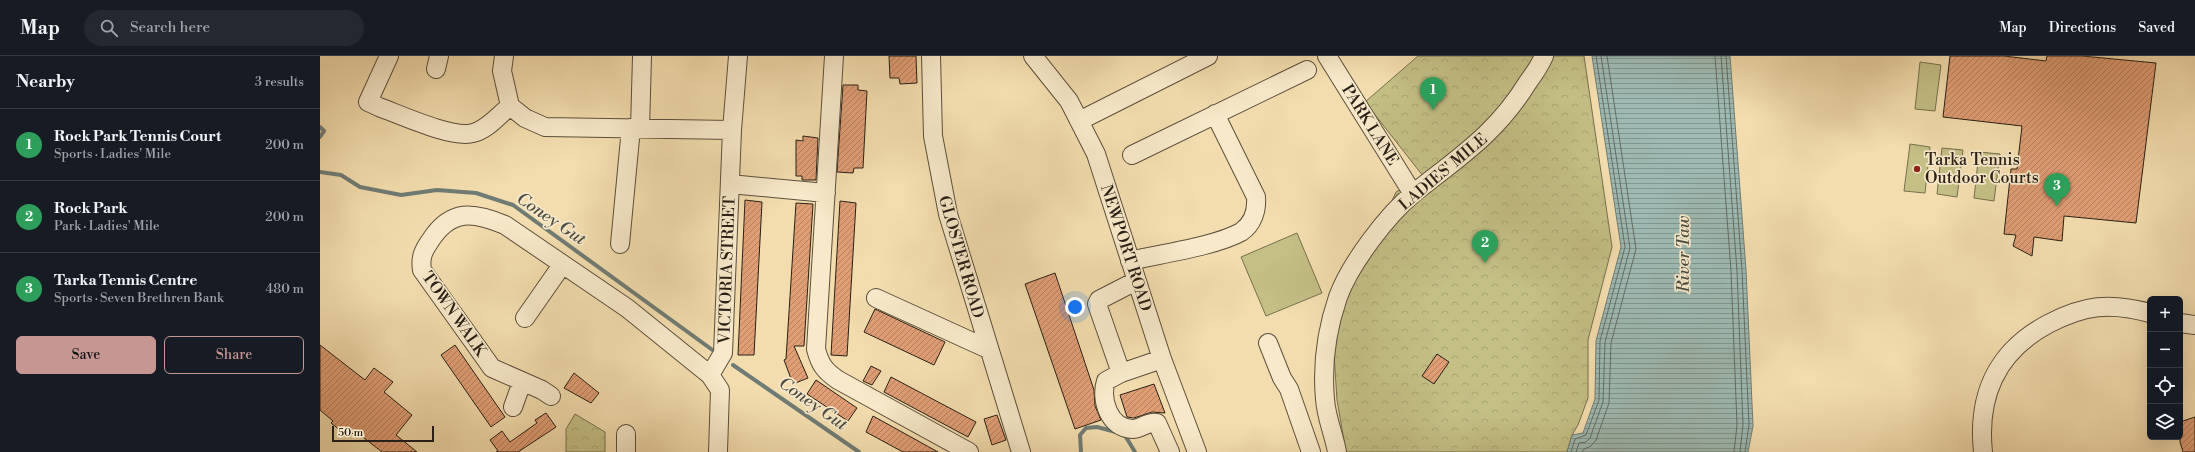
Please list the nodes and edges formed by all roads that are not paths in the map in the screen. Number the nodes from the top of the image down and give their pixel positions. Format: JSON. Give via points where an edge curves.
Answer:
{"nodes":[{"id":1,"x":389,"y":56,"type":"edge"},
{"id":2,"x":504,"y":56,"type":"edge"},
{"id":3,"x":642,"y":56,"type":"edge"},
{"id":4,"x":738,"y":56,"type":"edge"},
{"id":5,"x":834,"y":56,"type":"edge"},
{"id":6,"x":931,"y":56,"type":"edge"},
{"id":7,"x":1033,"y":56,"type":"edge"},
{"id":8,"x":1208,"y":56,"type":"edge"},
{"id":9,"x":1328,"y":56,"type":"edge"},
{"id":10,"x":1544,"y":56,"type":"edge"},
{"id":11,"x":1307,"y":70,"type":"dead end"},
{"id":12,"x":510,"y":106,"type":"junction"},
{"id":13,"x":1215,"y":114,"type":"junction"},
{"id":14,"x":1079,"y":121,"type":"junction"},
{"id":15,"x":636,"y":128,"type":"junction"},
{"id":16,"x":732,"y":130,"type":"junction"},
{"id":17,"x":1132,"y":155,"type":"dead end"},
{"id":18,"x":730,"y":184,"type":"junction"},
{"id":19,"x":826,"y":193,"type":"junction"},
{"id":20,"x":1413,"y":194,"type":"junction"},
{"id":21,"x":620,"y":244,"type":"dead end"},
{"id":22,"x":1130,"y":261,"type":"junction"},
{"id":23,"x":562,"y":265,"type":"junction"},
{"id":24,"x":1136,"y":281,"type":"junction"},
{"id":25,"x":876,"y":298,"type":"dead end"},
{"id":26,"x":2147,"y":312,"type":"edge"},
{"id":27,"x":525,"y":318,"type":"dead end"},
{"id":28,"x":2183,"y":323,"type":"edge"},
{"id":29,"x":2195,"y":325,"type":"edge"},
{"id":30,"x":1268,"y":343,"type":"dead end"},
{"id":31,"x":988,"y":350,"type":"junction"},
{"id":32,"x":1162,"y":359,"type":"junction"},
{"id":33,"x":1121,"y":373,"type":"junction"},
{"id":34,"x":710,"y":375,"type":"junction"},
{"id":35,"x":522,"y":382,"type":"junction"},
{"id":36,"x":551,"y":396,"type":"dead end"},
{"id":37,"x":513,"y":407,"type":"dead end"},
{"id":38,"x":1333,"y":451,"type":"edge"},
{"id":39,"x":718,"y":452,"type":"edge"},
{"id":40,"x":968,"y":452,"type":"edge"},
{"id":41,"x":1021,"y":452,"type":"edge"},
{"id":42,"x":1170,"y":452,"type":"edge"},
{"id":43,"x":1197,"y":452,"type":"edge"},
{"id":44,"x":1311,"y":452,"type":"edge"},
{"id":45,"x":1982,"y":452,"type":"edge"}],
"edges":[{"from":1,"to":12,"type":"street","via":[[362,99],[457,134],[473,133],[485,128]]},
{"from":2,"to":12,"type":"street","via":[[502,71]]},
{"from":3,"to":15,"type":"street"},
{"from":4,"to":16,"type":"street","name":"VICTORIA STREET"},
{"from":5,"to":19,"type":"street"},
{"from":6,"to":31,"type":"street","name":"GLOSTER ROAD","via":[[932,120],[938,170],[948,214]]},
{"from":7,"to":14,"type":"street","name":"NEWPORT ROAD","via":[[1069,101]]},
{"from":8,"to":14,"type":"street"},
{"from":9,"to":20,"type":"street","name":"PARK LANE"},
{"from":10,"to":20,"type":"street","name":"LADIES' MILE","via":[[1523,92],[1498,124],[1477,144]]},
{"from":11,"to":13,"type":"street"},
{"from":12,"to":15,"type":"street","via":[[525,118],[545,128]]},
{"from":13,"to":17,"type":"street"},
{"from":13,"to":22,"type":"street","via":[[1256,197],[1257,207],[1254,215],[1242,231],[1224,238]]},
{"from":14,"to":22,"type":"street","name":"NEWPORT ROAD","via":[[1096,154]]},
{"from":15,"to":16,"type":"street"},
{"from":15,"to":21,"type":"street","via":[[624,190]]},
{"from":16,"to":18,"type":"street","name":"VICTORIA STREET"},
{"from":18,"to":19,"type":"street"},
{"from":18,"to":34,"type":"street","name":"VICTORIA STREET","via":[[723,353]]},
{"from":19,"to":40,"type":"street","via":[[816,349],[821,366],[838,380]]},
{"from":20,"to":38,"type":"street","name":"LADIES' MILE","via":[[1377,232],[1338,297],[1323,373]]},
{"from":22,"to":24,"type":"street","name":"NEWPORT ROAD"},
{"from":23,"to":27,"type":"street"},
{"from":23,"to":34,"type":"street","name":"TOWN WALK","via":[[627,308]]},
{"from":23,"to":35,"type":"street","name":"TOWN WALK","via":[[505,225],[483,216],[468,215],[451,219],[435,232],[420,260],[422,270],[481,355],[492,368]]},
{"from":24,"to":32,"type":"street","name":"NEWPORT ROAD"},
{"from":24,"to":33,"type":"street","via":[[1099,300],[1097,304]]},
{"from":25,"to":31,"type":"street"},
{"from":26,"to":45,"type":"street","via":[[2123,307],[2092,307],[2069,313],[2017,344],[2002,361],[1988,388],[1983,416]]},
{"from":28,"to":29,"type":"street"},
{"from":30,"to":44,"type":"street","via":[[1289,389]]},
{"from":31,"to":41,"type":"street","name":"GLOSTER ROAD"},
{"from":32,"to":33,"type":"street"},
{"from":32,"to":43,"type":"street","name":"NEWPORT ROAD"},
{"from":33,"to":42,"type":"street","via":[[1106,381],[1103,389],[1108,413],[1114,422],[1133,429],[1152,422],[1157,424]]},
{"from":34,"to":39,"type":"street","via":[[720,390]]},
{"from":35,"to":36,"type":"street","name":"TOWN WALK"},
{"from":35,"to":37,"type":"street"}]}
